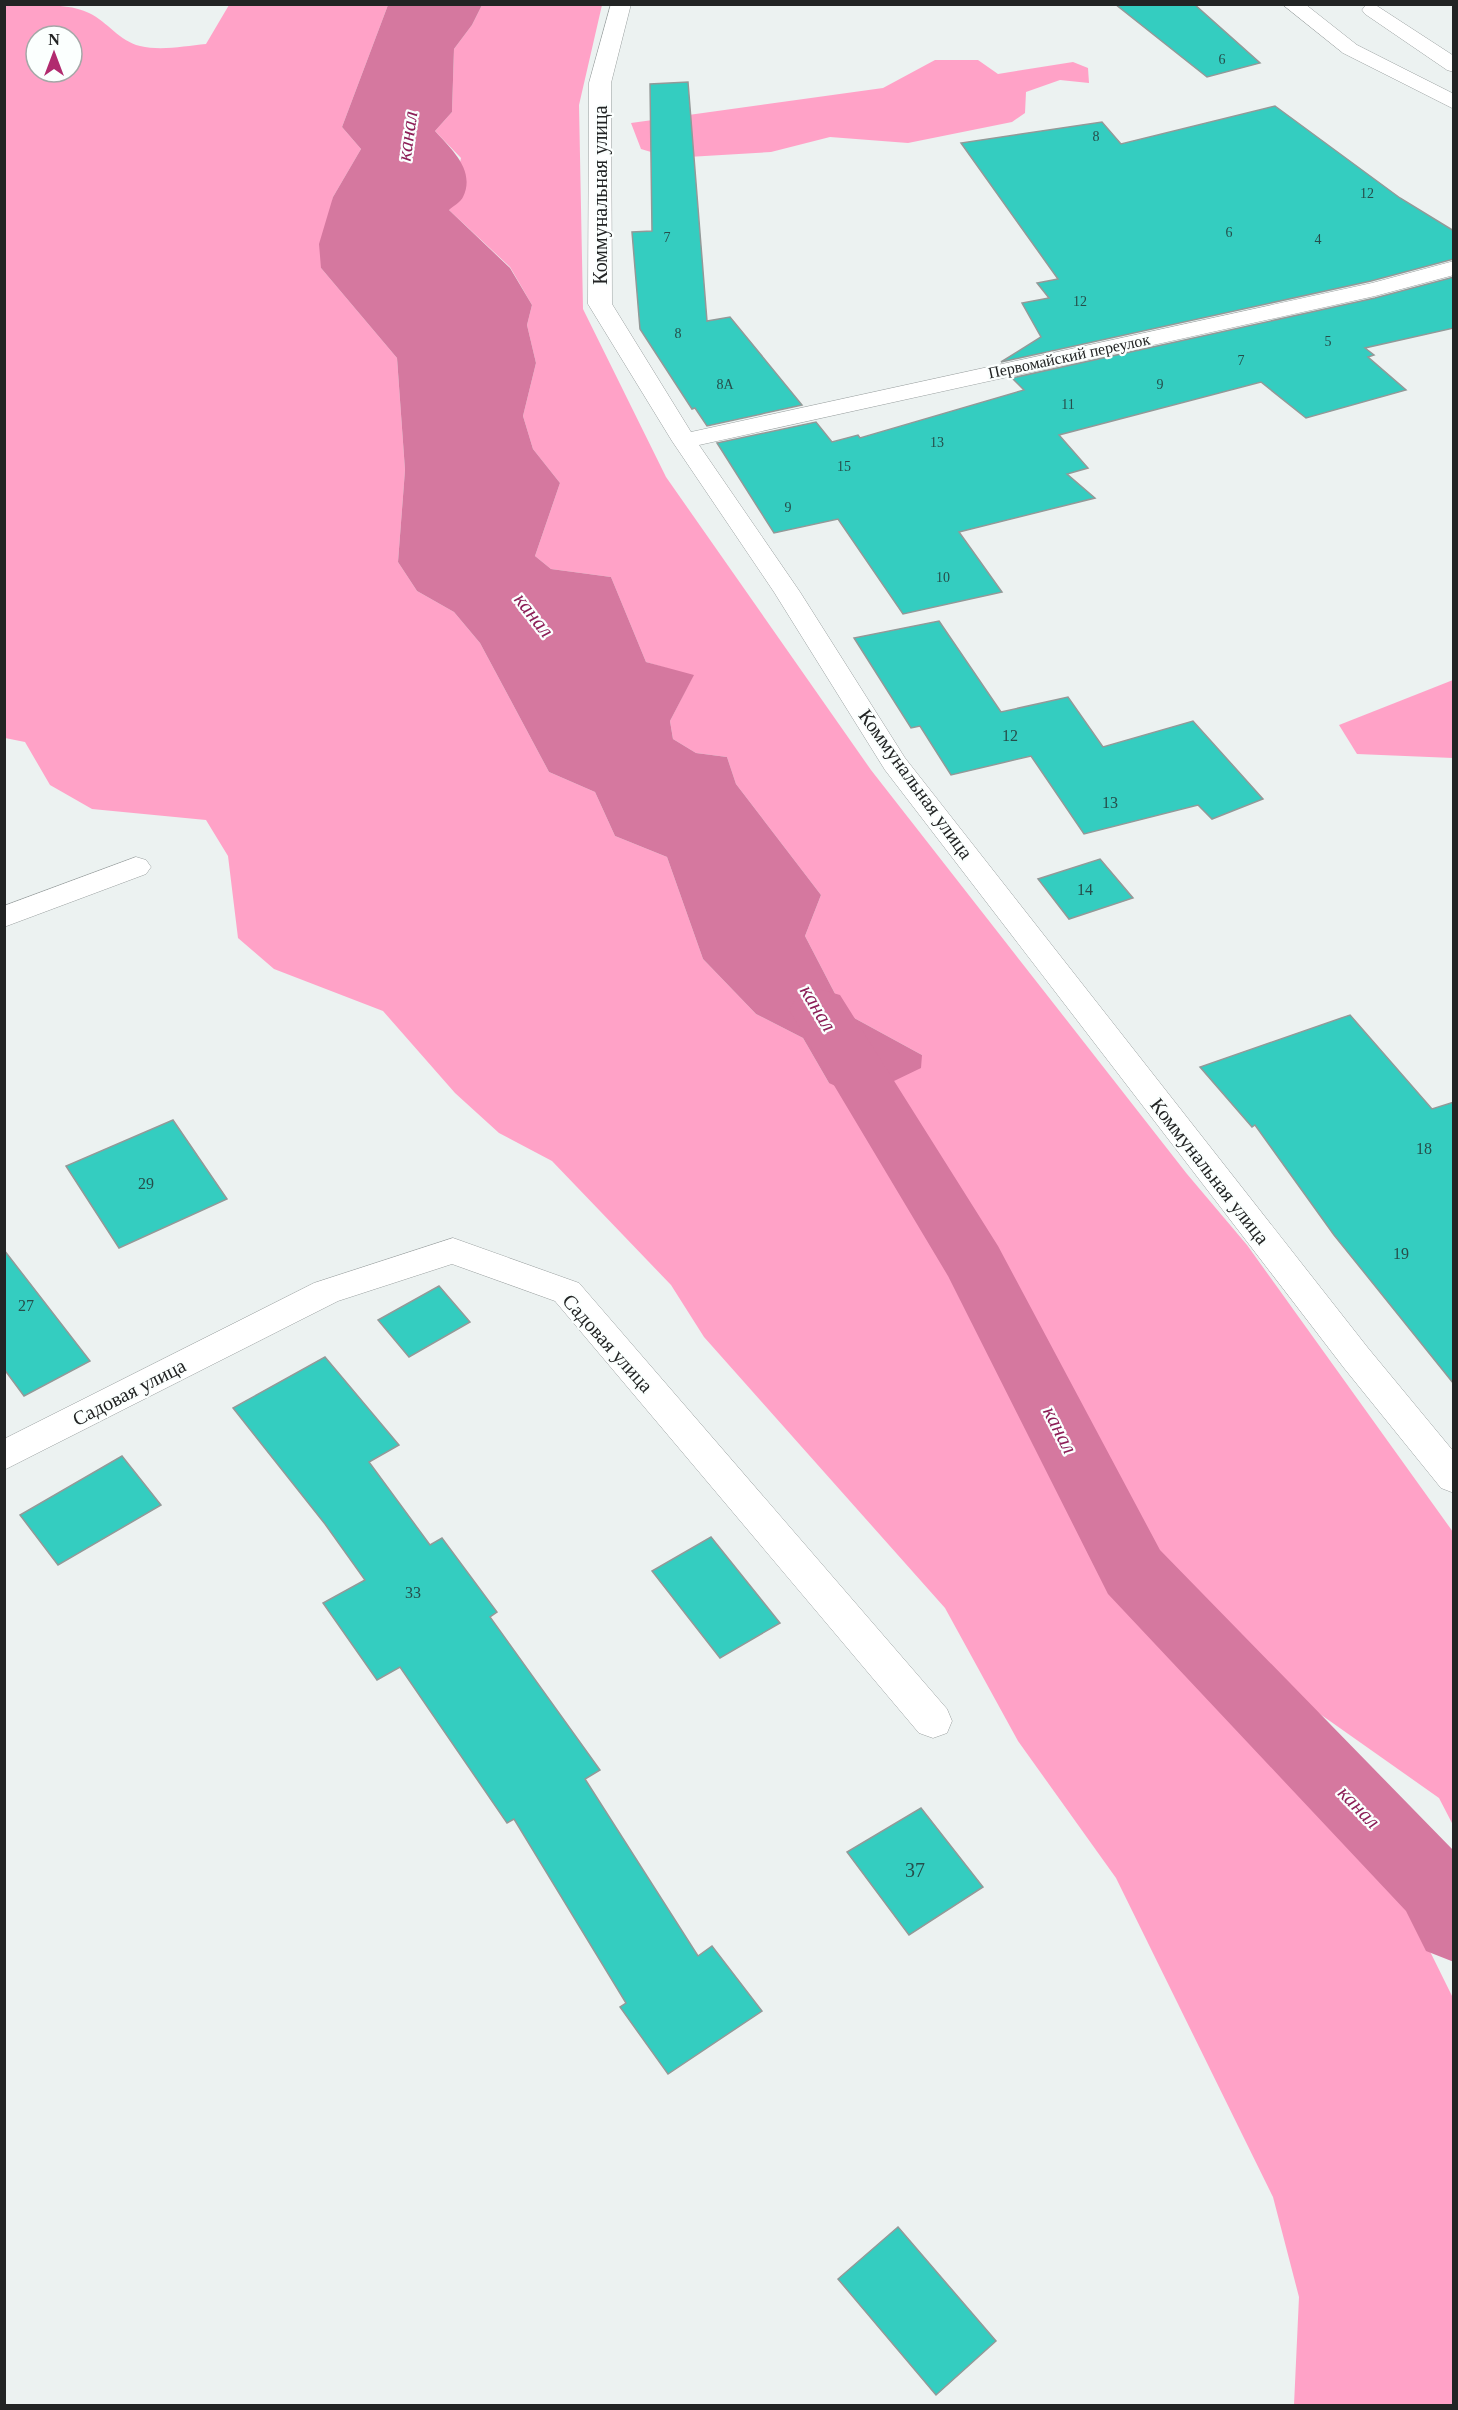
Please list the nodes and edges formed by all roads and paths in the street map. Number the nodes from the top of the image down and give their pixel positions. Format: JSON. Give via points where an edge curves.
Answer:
{"nodes":[{"id":1,"x":621,"y":4,"type":"edge"},
{"id":2,"x":1292,"y":4,"type":"edge"},
{"id":3,"x":1372,"y":10,"type":"dead end"},
{"id":4,"x":1454,"y":66,"type":"edge"},
{"id":5,"x":1454,"y":103,"type":"edge"},
{"id":6,"x":1454,"y":268,"type":"edge"},
{"id":7,"x":684,"y":441,"type":"junction"},
{"id":8,"x":136,"y":867,"type":"dead end"},
{"id":9,"x":4,"y":917,"type":"edge"},
{"id":10,"x":4,"y":1456,"type":"edge"},
{"id":11,"x":1454,"y":1478,"type":"edge"},
{"id":12,"x":933,"y":1722,"type":"dead end"}],
"edges":[{"from":1,"to":7,"type":"street","name":"Коммунальная улица","via":[[600,83],[600,304]]},
{"from":2,"to":5,"type":"street","via":[[1350,49]]},
{"from":3,"to":4,"type":"street"},
{"from":6,"to":7,"type":"street","name":"Первомайский переулок","via":[[1375,289]]},
{"from":7,"to":11,"type":"street","name":"Коммунальная улица","via":[[787,592],[895,764],[1349,1349]]},
{"from":8,"to":9,"type":"street"},
{"from":10,"to":12,"type":"street","name":"Садовая улица","via":[[326,1292],[453,1251],[567,1292]]}]}
